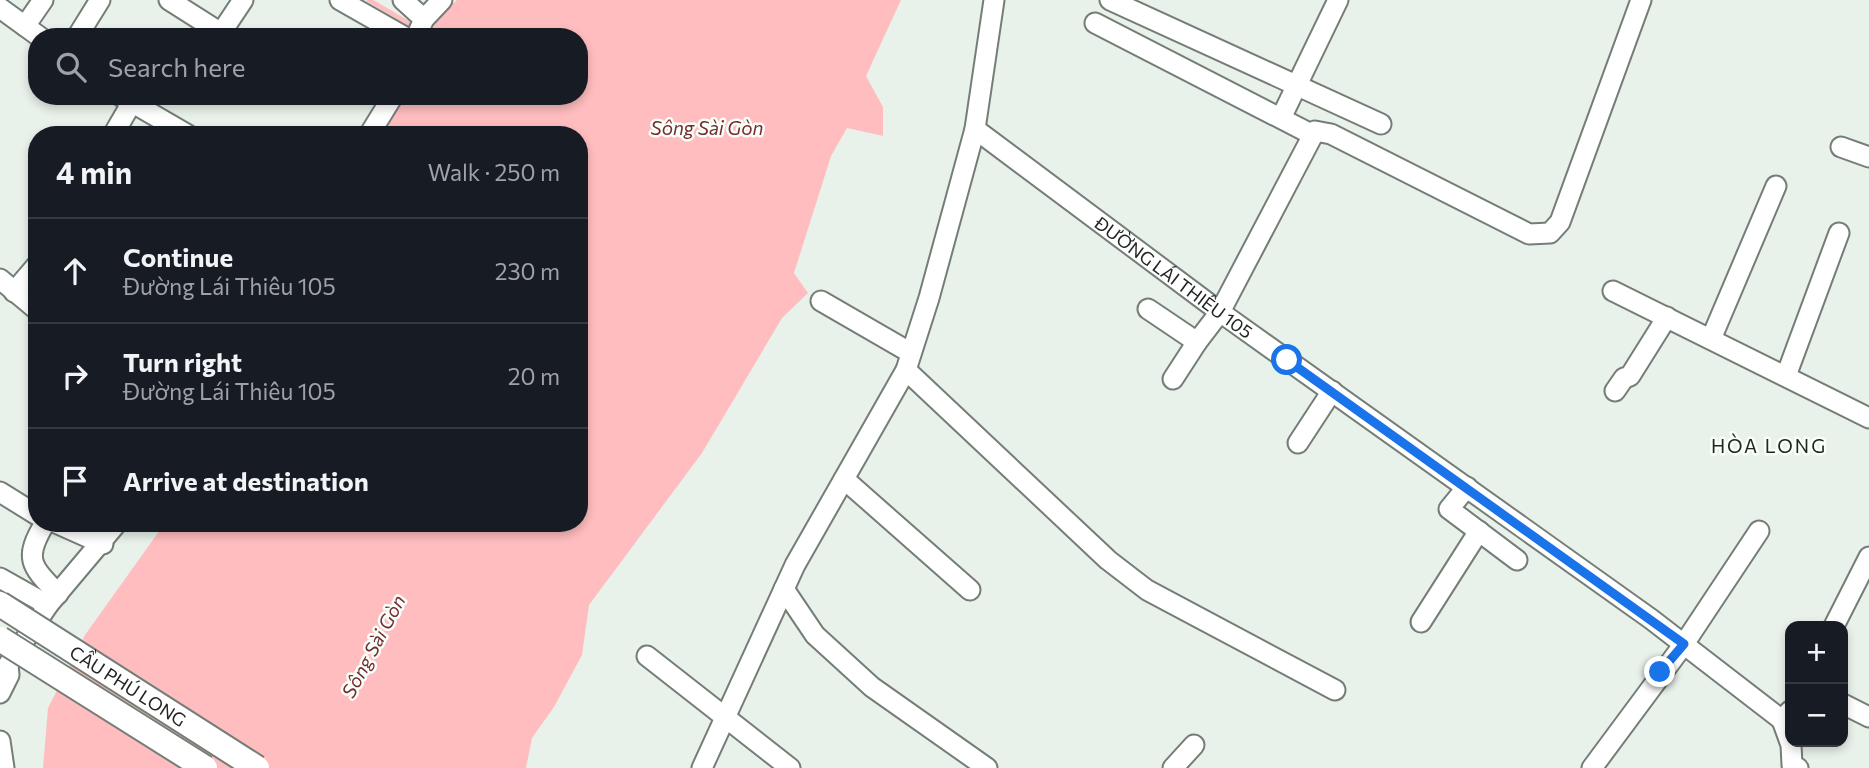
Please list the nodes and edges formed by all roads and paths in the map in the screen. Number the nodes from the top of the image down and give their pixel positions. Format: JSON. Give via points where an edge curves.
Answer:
{"nodes":[{"id":1,"x":43,"y":0,"type":"edge"},
{"id":2,"x":100,"y":0,"type":"edge"},
{"id":3,"x":169,"y":0,"type":"edge"},
{"id":4,"x":243,"y":0,"type":"edge"},
{"id":5,"x":340,"y":0,"type":"edge"},
{"id":6,"x":403,"y":0,"type":"edge"},
{"id":7,"x":442,"y":0,"type":"edge"},
{"id":8,"x":994,"y":0,"type":"edge"},
{"id":9,"x":1110,"y":0,"type":"edge"},
{"id":10,"x":1338,"y":0,"type":"edge"},
{"id":11,"x":1640,"y":0,"type":"edge"},
{"id":12,"x":0,"y":8,"type":"edge"},
{"id":13,"x":1096,"y":23,"type":"dead end"},
{"id":14,"x":421,"y":26,"type":"edge"},
{"id":15,"x":28,"y":28,"type":"edge"},
{"id":16,"x":33,"y":28,"type":"edge"},
{"id":17,"x":83,"y":28,"type":"edge"},
{"id":18,"x":213,"y":28,"type":"edge"},
{"id":19,"x":224,"y":28,"type":"edge"},
{"id":20,"x":389,"y":28,"type":"edge"},
{"id":21,"x":1290,"y":102,"type":"junction"},
{"id":22,"x":124,"y":105,"type":"edge"},
{"id":23,"x":135,"y":105,"type":"edge"},
{"id":24,"x":387,"y":105,"type":"edge"},
{"id":25,"x":1381,"y":124,"type":"dead end"},
{"id":26,"x":116,"y":126,"type":"edge"},
{"id":27,"x":172,"y":126,"type":"edge"},
{"id":28,"x":375,"y":126,"type":"edge"},
{"id":29,"x":975,"y":129,"type":"junction"},
{"id":30,"x":1311,"y":134,"type":"junction"},
{"id":31,"x":1841,"y":147,"type":"dead end"},
{"id":32,"x":1869,"y":156,"type":"edge"},
{"id":33,"x":1776,"y":186,"type":"dead end"},
{"id":34,"x":1839,"y":233,"type":"dead end"},
{"id":35,"x":28,"y":271,"type":"edge"},
{"id":36,"x":7,"y":286,"type":"edge"},
{"id":37,"x":1613,"y":291,"type":"dead end"},
{"id":38,"x":821,"y":301,"type":"dead end"},
{"id":39,"x":28,"y":303,"type":"edge"},
{"id":40,"x":1148,"y":309,"type":"dead end"},
{"id":41,"x":1220,"y":312,"type":"junction"},
{"id":42,"x":1667,"y":317,"type":"junction"},
{"id":43,"x":1711,"y":339,"type":"junction"},
{"id":44,"x":1196,"y":342,"type":"junction"},
{"id":45,"x":909,"y":362,"type":"junction"},
{"id":46,"x":1786,"y":376,"type":"junction"},
{"id":47,"x":1173,"y":379,"type":"dead end"},
{"id":48,"x":1615,"y":391,"type":"dead end"},
{"id":49,"x":1328,"y":397,"type":"junction"},
{"id":50,"x":1869,"y":418,"type":"edge"},
{"id":51,"x":1298,"y":443,"type":"dead end"},
{"id":52,"x":844,"y":479,"type":"junction"},
{"id":53,"x":1467,"y":487,"type":"junction"},
{"id":54,"x":0,"y":492,"type":"edge"},
{"id":55,"x":28,"y":509,"type":"edge"},
{"id":56,"x":1479,"y":531,"type":"junction"},
{"id":57,"x":1759,"y":531,"type":"dead end"},
{"id":58,"x":40,"y":532,"type":"edge"},
{"id":59,"x":76,"y":532,"type":"edge"},
{"id":60,"x":111,"y":532,"type":"edge"},
{"id":61,"x":103,"y":544,"type":"junction"},
{"id":62,"x":1869,"y":557,"type":"edge"},
{"id":63,"x":1517,"y":560,"type":"dead end"},
{"id":64,"x":0,"y":578,"type":"edge"},
{"id":65,"x":784,"y":589,"type":"junction"},
{"id":66,"x":970,"y":590,"type":"dead end"},
{"id":67,"x":53,"y":599,"type":"junction"},
{"id":68,"x":0,"y":604,"type":"edge"},
{"id":69,"x":1837,"y":621,"type":"edge"},
{"id":70,"x":1421,"y":622,"type":"dead end"},
{"id":71,"x":0,"y":639,"type":"edge"},
{"id":72,"x":1684,"y":644,"type":"junction"},
{"id":73,"x":647,"y":656,"type":"dead end"},
{"id":74,"x":4,"y":663,"type":"edge"},
{"id":75,"x":1335,"y":690,"type":"dead end"},
{"id":76,"x":0,"y":693,"type":"edge"},
{"id":77,"x":1848,"y":706,"type":"edge"},
{"id":78,"x":1785,"y":714,"type":"edge"},
{"id":79,"x":1869,"y":717,"type":"edge"},
{"id":80,"x":725,"y":718,"type":"junction"},
{"id":81,"x":0,"y":741,"type":"edge"},
{"id":82,"x":1194,"y":745,"type":"dead end"},
{"id":83,"x":1791,"y":747,"type":"edge"},
{"id":84,"x":4,"y":768,"type":"edge"},
{"id":85,"x":205,"y":768,"type":"edge"},
{"id":86,"x":257,"y":768,"type":"edge"},
{"id":87,"x":702,"y":768,"type":"edge"},
{"id":88,"x":790,"y":768,"type":"edge"},
{"id":89,"x":987,"y":768,"type":"edge"},
{"id":90,"x":1173,"y":768,"type":"edge"},
{"id":91,"x":1592,"y":768,"type":"edge"},
{"id":92,"x":1798,"y":768,"type":"edge"}],
"edges":[{"from":1,"to":16,"type":"street"},
{"from":2,"to":17,"type":"street"},
{"from":3,"to":18,"type":"street"},
{"from":4,"to":19,"type":"street"},
{"from":5,"to":20,"type":"street"},
{"from":6,"to":14,"type":"street"},
{"from":7,"to":14,"type":"street"},
{"from":8,"to":29,"type":"street"},
{"from":9,"to":21,"type":"street"},
{"from":10,"to":21,"type":"street"},
{"from":11,"to":30,"type":"street","via":[[1560,222],[1550,233],[1529,234],[1331,134]]},
{"from":12,"to":15,"type":"street"},
{"from":13,"to":21,"type":"street"},
{"from":21,"to":25,"type":"street"},
{"from":21,"to":30,"type":"street"},
{"from":22,"to":26,"type":"street"},
{"from":23,"to":27,"type":"street"},
{"from":24,"to":28,"type":"street"},
{"from":29,"to":41,"type":"street","name":"ĐƯỜNG LÁI THIÊU 105"},
{"from":29,"to":45,"type":"street"},
{"from":30,"to":41,"type":"street","via":[[1269,224]]},
{"from":31,"to":32,"type":"street"},
{"from":33,"to":43,"type":"street"},
{"from":34,"to":46,"type":"street"},
{"from":35,"to":36,"type":"street"},
{"from":36,"to":39,"type":"street"},
{"from":37,"to":42,"type":"street"},
{"from":38,"to":45,"type":"street"},
{"from":40,"to":44,"type":"street"},
{"from":41,"to":44,"type":"street"},
{"from":41,"to":49,"type":"street","name":"ĐƯỜNG LÁI THIÊU 105"},
{"from":42,"to":43,"type":"street"},
{"from":42,"to":48,"type":"street","via":[[1630,376]]},
{"from":43,"to":46,"type":"street"},
{"from":44,"to":47,"type":"street"},
{"from":45,"to":52,"type":"street"},
{"from":45,"to":75,"type":"street","via":[[1108,560],[1147,590]]},
{"from":46,"to":50,"type":"street"},
{"from":49,"to":51,"type":"street"},
{"from":49,"to":53,"type":"street","name":"ĐƯỜNG LÁI THIÊU 105"},
{"from":52,"to":65,"type":"street"},
{"from":52,"to":66,"type":"street"},
{"from":53,"to":56,"type":"street","via":[[1449,509]]},
{"from":53,"to":72,"type":"street","name":"ĐƯỜNG LÁI THIÊU 105"},
{"from":54,"to":55,"type":"street"},
{"from":56,"to":63,"type":"street"},
{"from":56,"to":70,"type":"street"},
{"from":57,"to":72,"type":"street"},
{"from":58,"to":67,"type":"street","via":[[30,555]]},
{"from":59,"to":61,"type":"street"},
{"from":60,"to":61,"type":"street"},
{"from":61,"to":67,"type":"street"},
{"from":62,"to":69,"type":"street"},
{"from":64,"to":67,"type":"street"},
{"from":65,"to":80,"type":"street"},
{"from":65,"to":89,"type":"street","via":[[815,635],[872,687]]},
{"from":67,"to":74,"type":"street"},
{"from":68,"to":86,"type":"main road","name":"CẦU PHÚ LONG","bridge":true},
{"from":71,"to":85,"type":"main road","name":"CẦU PHÚ LONG","bridge":true},
{"from":72,"to":78,"type":"street","name":"ĐƯỜNG LÁI THIÊU 105"},
{"from":72,"to":91,"type":"street"},
{"from":73,"to":80,"type":"street"},
{"from":74,"to":76,"type":"street","via":[[9,675]]},
{"from":77,"to":79,"type":"street"},
{"from":80,"to":87,"type":"street"},
{"from":80,"to":88,"type":"street"},
{"from":81,"to":84,"type":"street"},
{"from":82,"to":90,"type":"street"},
{"from":83,"to":92,"type":"street","via":[[1792,765]]}]}
